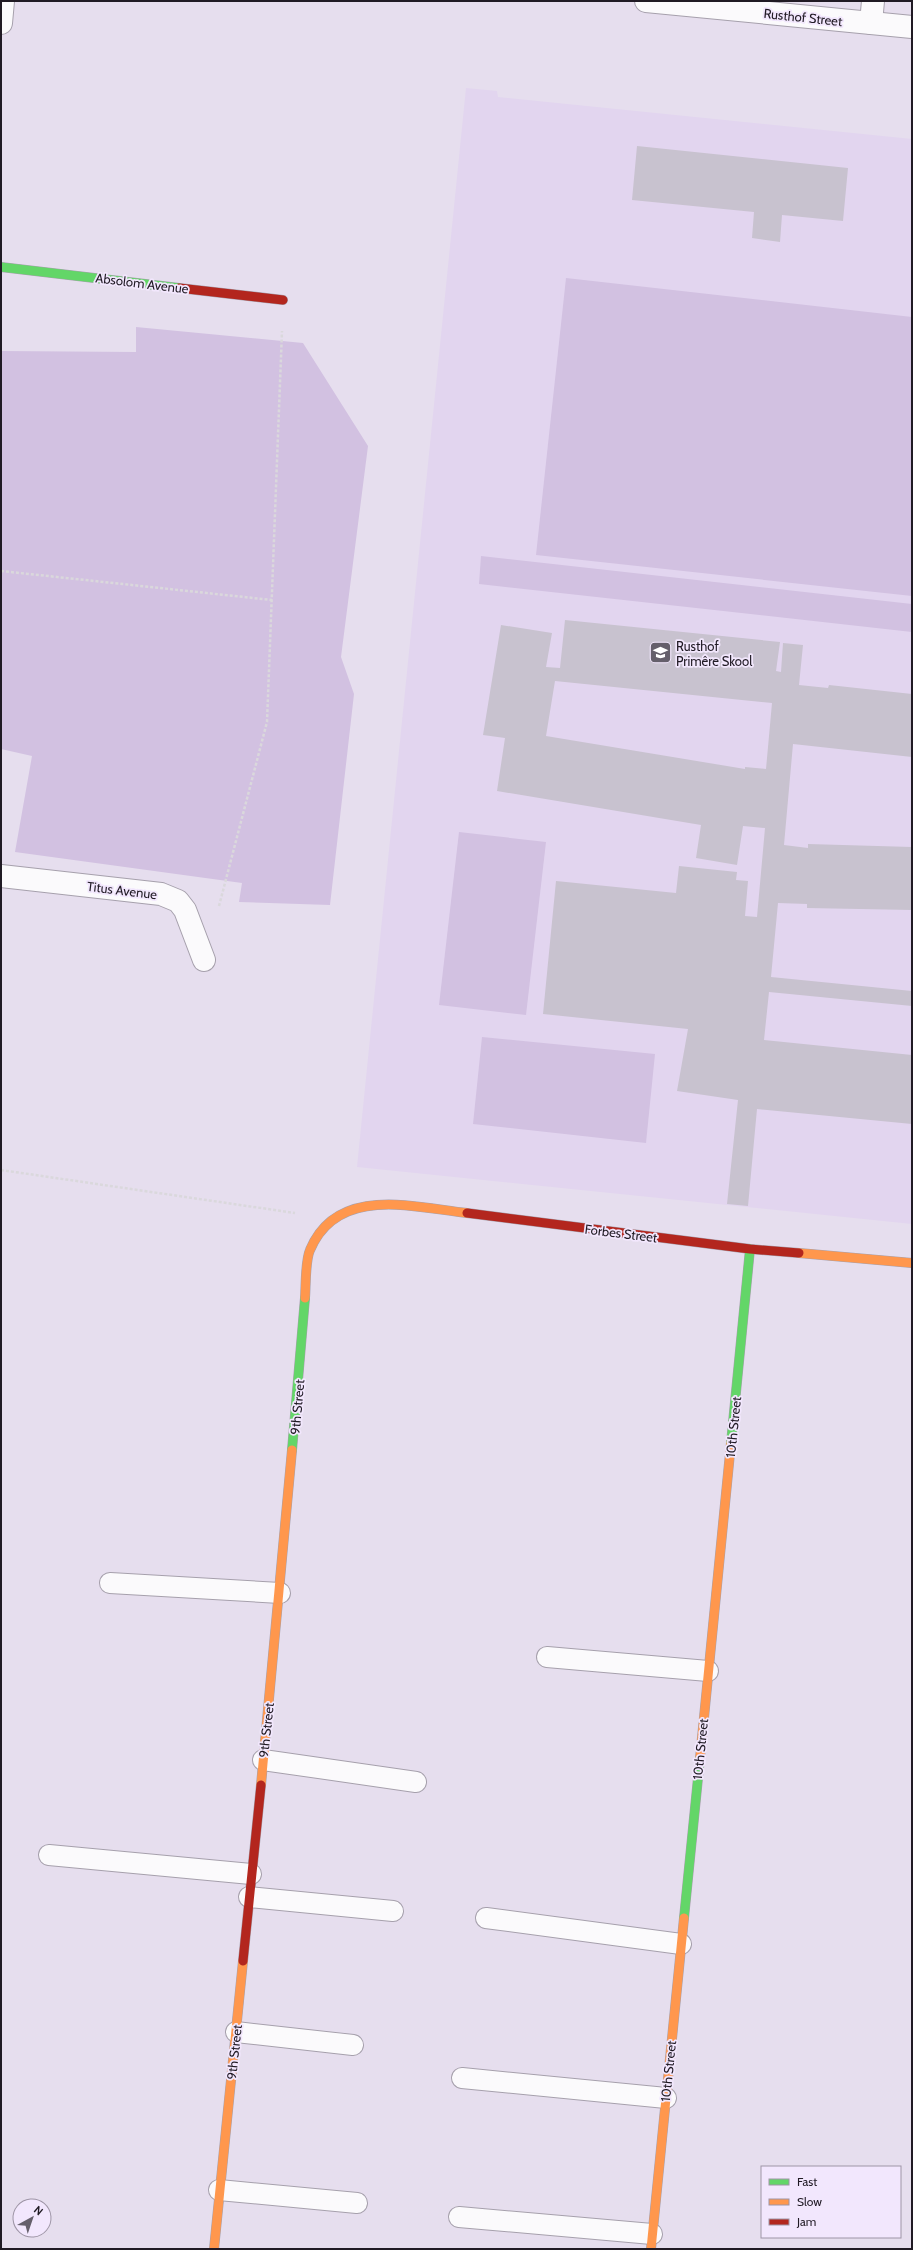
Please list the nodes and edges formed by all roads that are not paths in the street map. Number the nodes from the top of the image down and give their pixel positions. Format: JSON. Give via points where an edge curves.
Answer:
{"nodes":[{"id":1,"x":3,"y":1,"type":"edge"},
{"id":2,"x":646,"y":1,"type":"edge"},
{"id":3,"x":873,"y":1,"type":"edge"},
{"id":4,"x":1,"y":23,"type":"edge"},
{"id":5,"x":871,"y":23,"type":"junction"},
{"id":6,"x":912,"y":27,"type":"edge"},
{"id":7,"x":1,"y":267,"type":"edge"},
{"id":8,"x":283,"y":300,"type":"road end"},
{"id":9,"x":1,"y":876,"type":"edge"},
{"id":10,"x":204,"y":960,"type":"dead end"},
{"id":11,"x":333,"y":1218,"type":"joint"},
{"id":12,"x":750,"y":1249,"type":"junction"},
{"id":13,"x":912,"y":1263,"type":"edge"},
{"id":14,"x":110,"y":1583,"type":"dead end"},
{"id":15,"x":280,"y":1594,"type":"junction"},
{"id":16,"x":547,"y":1657,"type":"dead end"},
{"id":17,"x":708,"y":1671,"type":"junction"},
{"id":18,"x":263,"y":1760,"type":"junction"},
{"id":19,"x":416,"y":1782,"type":"dead end"},
{"id":20,"x":49,"y":1855,"type":"dead end"},
{"id":21,"x":252,"y":1874,"type":"junction"},
{"id":22,"x":249,"y":1897,"type":"junction"},
{"id":23,"x":393,"y":1911,"type":"dead end"},
{"id":24,"x":486,"y":1918,"type":"dead end"},
{"id":25,"x":681,"y":1944,"type":"junction"},
{"id":26,"x":236,"y":2032,"type":"junction"},
{"id":27,"x":353,"y":2045,"type":"dead end"},
{"id":28,"x":462,"y":2078,"type":"dead end"},
{"id":29,"x":666,"y":2098,"type":"junction"},
{"id":30,"x":220,"y":2190,"type":"junction"},
{"id":31,"x":357,"y":2203,"type":"dead end"},
{"id":32,"x":458,"y":2217,"type":"dead end"},
{"id":33,"x":652,"y":2241,"type":"edge"},
{"id":34,"x":214,"y":2249,"type":"edge"}],
"edges":[{"from":1,"to":4,"type":"street"},
{"from":2,"to":5,"type":"street","name":"Rusthof Street"},
{"from":3,"to":5,"type":"street"},
{"from":5,"to":6,"type":"street","name":"Rusthof Street"},
{"from":7,"to":8,"type":"street","name":"Absolom Avenue"},
{"from":9,"to":10,"type":"street","name":"Titus Avenue","via":[[161,894],[178,901],[185,910]]},
{"from":11,"to":12,"type":"street","name":"Forbes Street","via":[[347,1209],[367,1204],[401,1205]]},
{"from":11,"to":15,"type":"street","name":"9th Street","via":[[318,1234],[309,1251]]},
{"from":12,"to":13,"type":"street","name":"Forbes Street"},
{"from":12,"to":17,"type":"street","name":"10th Street"},
{"from":14,"to":15,"type":"lane"},
{"from":15,"to":18,"type":"street","name":"9th Street"},
{"from":16,"to":17,"type":"lane"},
{"from":17,"to":25,"type":"street","name":"10th Street"},
{"from":18,"to":19,"type":"lane"},
{"from":18,"to":21,"type":"street","name":"9th Street"},
{"from":20,"to":21,"type":"lane"},
{"from":21,"to":22,"type":"street","name":"9th Street"},
{"from":22,"to":23,"type":"lane"},
{"from":22,"to":26,"type":"street","name":"9th Street"},
{"from":24,"to":25,"type":"lane"},
{"from":25,"to":29,"type":"street","name":"10th Street"},
{"from":26,"to":27,"type":"lane"},
{"from":26,"to":30,"type":"street","name":"9th Street"},
{"from":28,"to":29,"type":"lane"},
{"from":29,"to":33,"type":"street","name":"10th Street"},
{"from":30,"to":31,"type":"lane"},
{"from":30,"to":34,"type":"street","name":"9th Street"},
{"from":32,"to":33,"type":"lane"}]}
